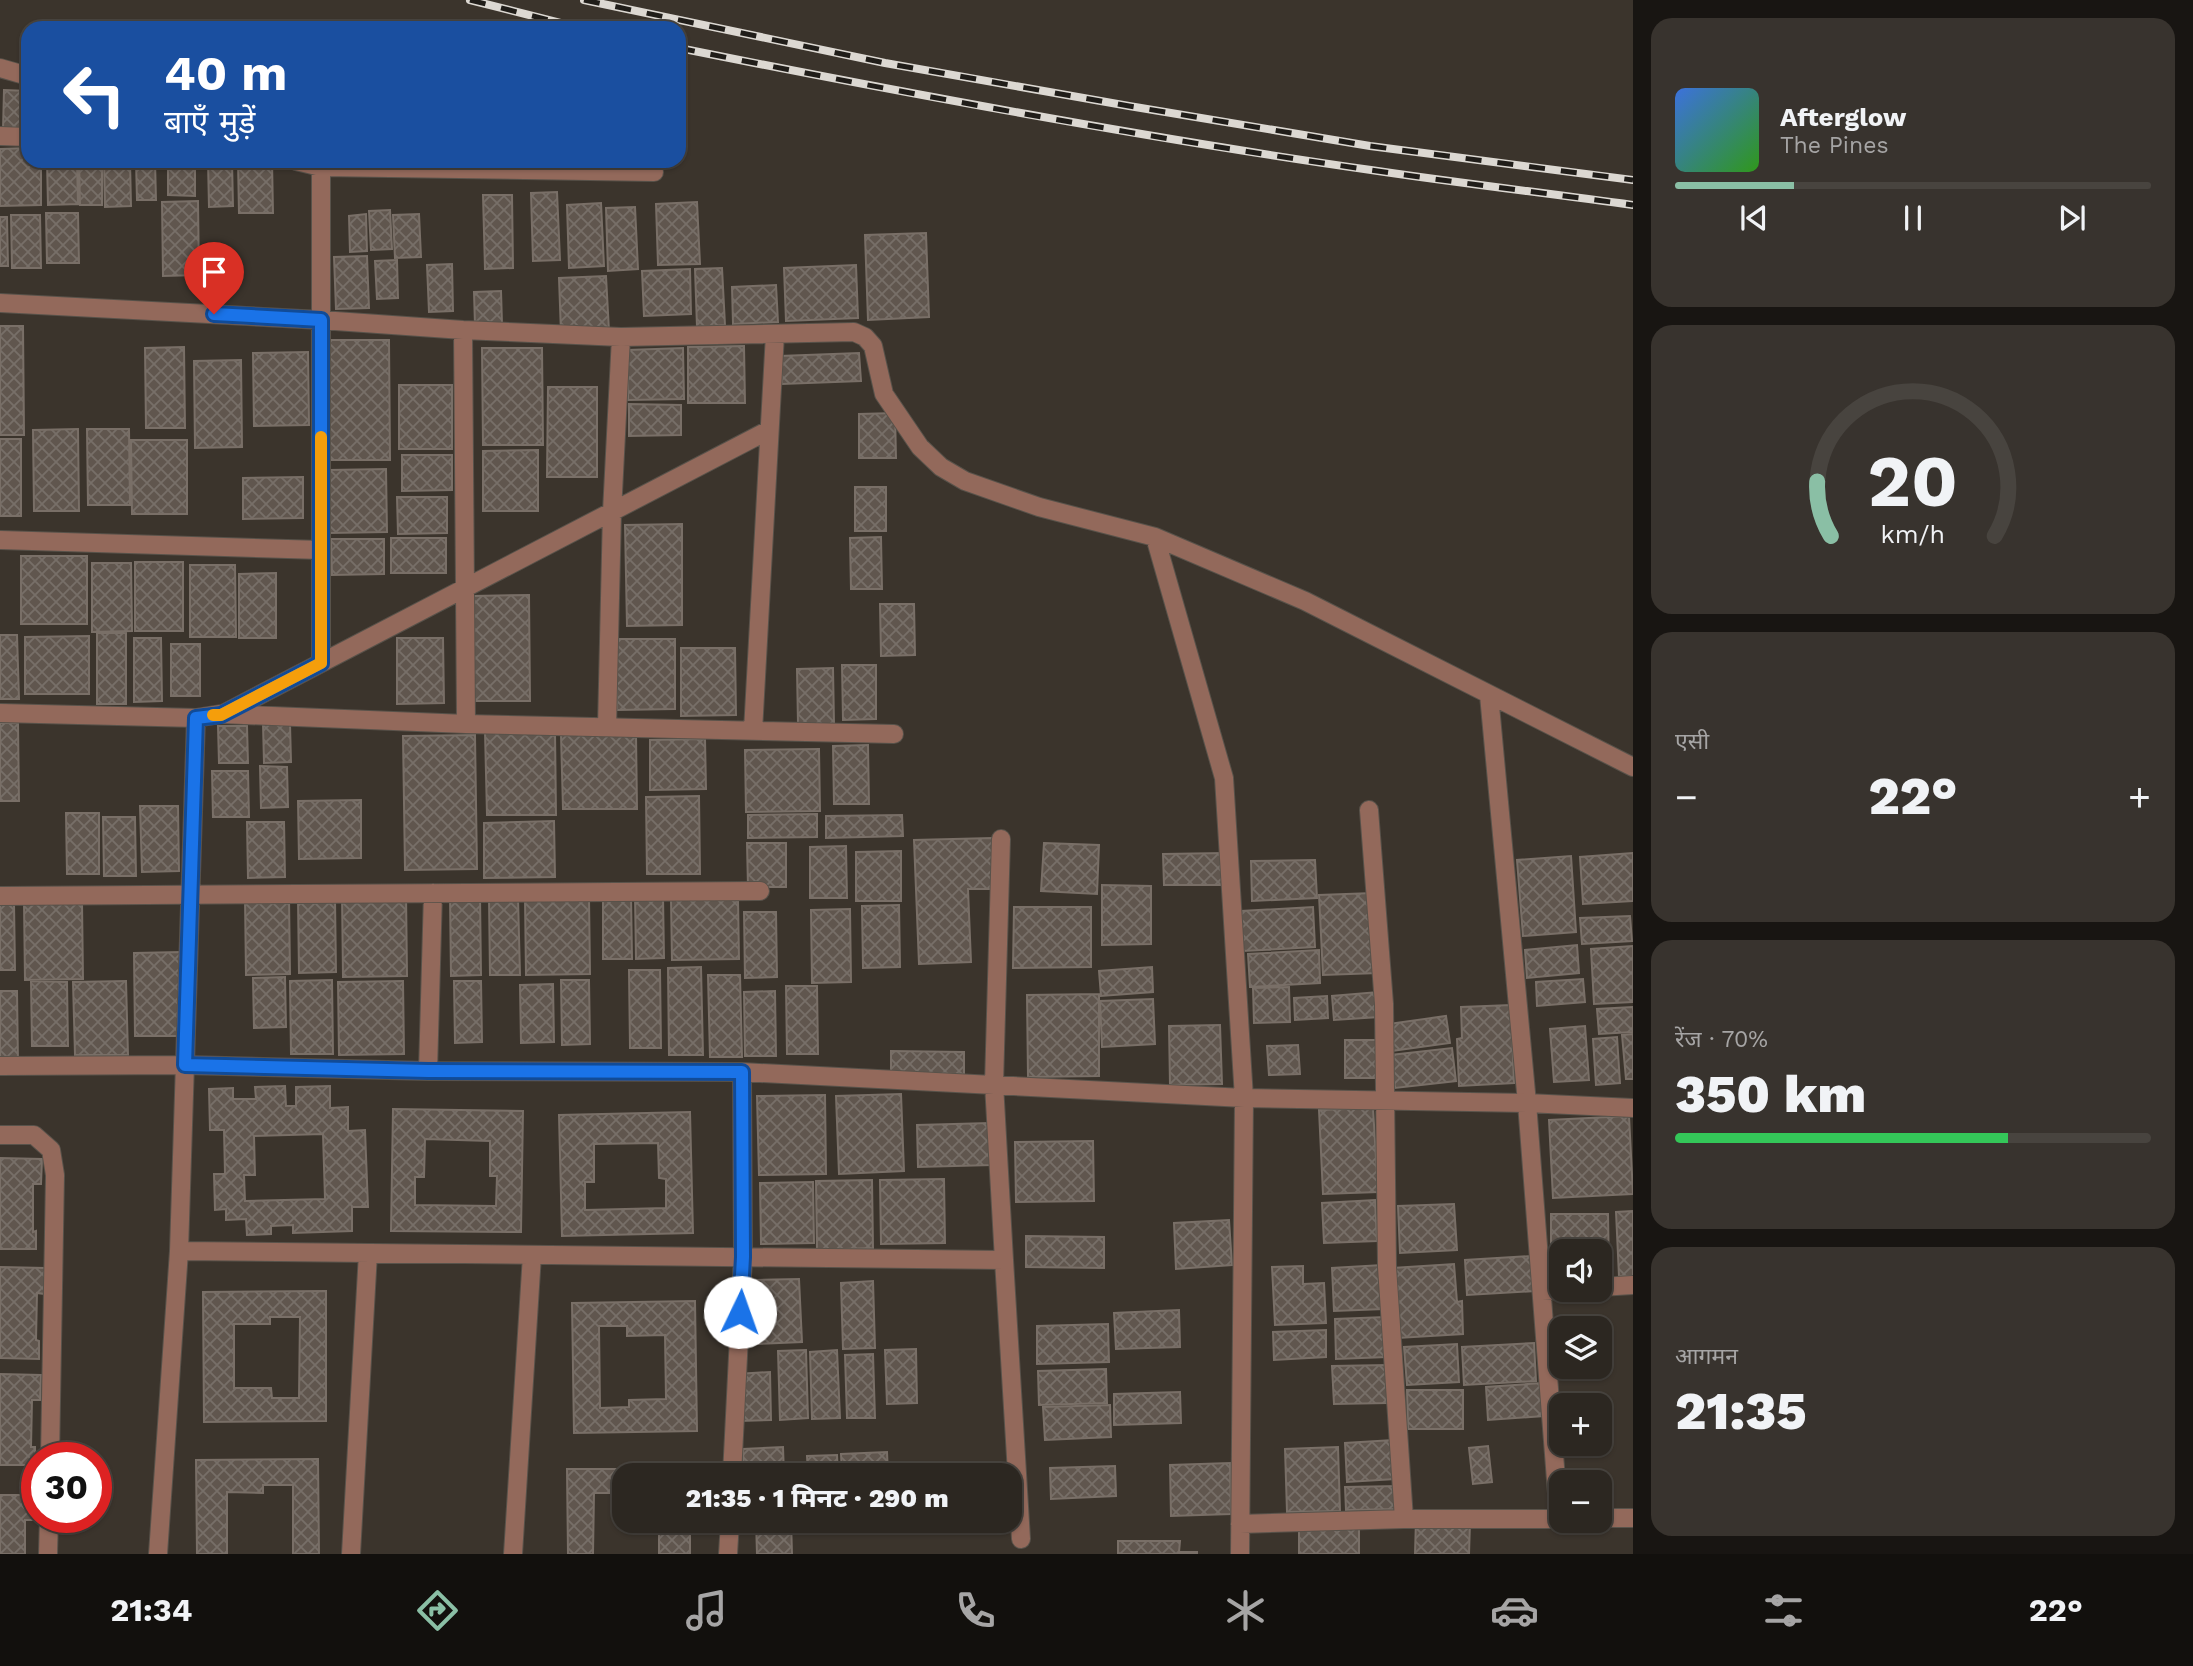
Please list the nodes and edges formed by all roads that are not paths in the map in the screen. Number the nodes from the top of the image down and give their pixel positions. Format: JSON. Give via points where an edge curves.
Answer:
{"nodes":[{"id":1,"x":0,"y":68,"type":"edge"},
{"id":2,"x":21,"y":74,"type":"edge"},
{"id":3,"x":0,"y":136,"type":"edge"},
{"id":4,"x":21,"y":137,"type":"edge"},
{"id":5,"x":321,"y":168,"type":"edge"},
{"id":6,"x":388,"y":168,"type":"edge"},
{"id":7,"x":654,"y":172,"type":"dead end"},
{"id":8,"x":0,"y":303,"type":"edge"},
{"id":9,"x":321,"y":320,"type":"junction"},
{"id":10,"x":463,"y":330,"type":"junction"},
{"id":11,"x":775,"y":334,"type":"junction"},
{"id":12,"x":621,"y":337,"type":"junction"},
{"id":13,"x":769,"y":430,"type":"junction"},
{"id":14,"x":612,"y":512,"type":"junction"},
{"id":15,"x":1155,"y":537,"type":"junction"},
{"id":16,"x":0,"y":540,"type":"edge"},
{"id":17,"x":321,"y":550,"type":"junction"},
{"id":18,"x":465,"y":588,"type":"junction"},
{"id":19,"x":321,"y":663,"type":"junction"},
{"id":20,"x":1489,"y":695,"type":"junction"},
{"id":21,"x":0,"y":713,"type":"edge"},
{"id":22,"x":221,"y":715,"type":"junction"},
{"id":23,"x":196,"y":718,"type":"junction"},
{"id":24,"x":466,"y":724,"type":"junction"},
{"id":25,"x":607,"y":727,"type":"junction"},
{"id":26,"x":753,"y":731,"type":"junction"},
{"id":27,"x":894,"y":734,"type":"dead end"},
{"id":28,"x":1633,"y":767,"type":"edge"},
{"id":29,"x":1369,"y":810,"type":"dead end"},
{"id":30,"x":1001,"y":839,"type":"dead end"},
{"id":31,"x":760,"y":891,"type":"dead end"},
{"id":32,"x":433,"y":893,"type":"junction"},
{"id":33,"x":190,"y":894,"type":"junction"},
{"id":34,"x":0,"y":895,"type":"edge"},
{"id":35,"x":185,"y":1065,"type":"junction"},
{"id":36,"x":0,"y":1066,"type":"edge"},
{"id":37,"x":428,"y":1071,"type":"junction"},
{"id":38,"x":742,"y":1072,"type":"junction"},
{"id":39,"x":994,"y":1084,"type":"junction"},
{"id":40,"x":1244,"y":1098,"type":"junction"},
{"id":41,"x":1386,"y":1102,"type":"junction"},
{"id":42,"x":1527,"y":1103,"type":"junction"},
{"id":43,"x":1633,"y":1108,"type":"edge"},
{"id":44,"x":0,"y":1135,"type":"edge"},
{"id":45,"x":179,"y":1251,"type":"junction"},
{"id":46,"x":368,"y":1253,"type":"junction"},
{"id":47,"x":532,"y":1255,"type":"junction"},
{"id":48,"x":743,"y":1257,"type":"junction"},
{"id":49,"x":1004,"y":1261,"type":"junction"},
{"id":50,"x":1633,"y":1285,"type":"edge"},
{"id":51,"x":1612,"y":1286,"type":"edge"},
{"id":52,"x":1542,"y":1291,"type":"junction"},
{"id":53,"x":1549,"y":1291,"type":"edge"},
{"id":54,"x":50,"y":1442,"type":"edge"},
{"id":55,"x":733,"y":1463,"type":"edge"},
{"id":56,"x":1556,"y":1470,"type":"edge"},
{"id":57,"x":1612,"y":1518,"type":"edge"},
{"id":58,"x":1633,"y":1518,"type":"edge"},
{"id":59,"x":1404,"y":1519,"type":"junction"},
{"id":60,"x":1549,"y":1519,"type":"edge"},
{"id":61,"x":1240,"y":1524,"type":"junction"},
{"id":62,"x":49,"y":1533,"type":"edge"},
{"id":63,"x":729,"y":1533,"type":"edge"},
{"id":64,"x":1021,"y":1539,"type":"dead end"},
{"id":65,"x":48,"y":1554,"type":"edge"},
{"id":66,"x":158,"y":1554,"type":"edge"},
{"id":67,"x":351,"y":1554,"type":"edge"},
{"id":68,"x":513,"y":1554,"type":"edge"},
{"id":69,"x":728,"y":1554,"type":"edge"},
{"id":70,"x":1240,"y":1554,"type":"edge"}],
"edges":[{"from":1,"to":2,"type":"street"},
{"from":3,"to":4,"type":"street"},
{"from":5,"to":9,"type":"street"},
{"from":6,"to":7,"type":"street"},
{"from":8,"to":9,"type":"street"},
{"from":9,"to":10,"type":"street"},
{"from":9,"to":17,"type":"street"},
{"from":10,"to":12,"type":"street"},
{"from":10,"to":18,"type":"street"},
{"from":11,"to":12,"type":"street"},
{"from":11,"to":13,"type":"street"},
{"from":11,"to":15,"type":"street","via":[[854,332],[865,337],[873,346],[884,394],[901,420],[920,447],[965,481],[1039,507]]},
{"from":12,"to":14,"type":"street"},
{"from":13,"to":14,"type":"street"},
{"from":13,"to":26,"type":"street"},
{"from":14,"to":18,"type":"street"},
{"from":14,"to":25,"type":"street"},
{"from":15,"to":20,"type":"street","via":[[1305,601]]},
{"from":15,"to":40,"type":"street","via":[[1224,778]]},
{"from":16,"to":17,"type":"street"},
{"from":17,"to":19,"type":"street"},
{"from":18,"to":19,"type":"street"},
{"from":18,"to":24,"type":"street"},
{"from":19,"to":22,"type":"street"},
{"from":20,"to":28,"type":"street"},
{"from":20,"to":42,"type":"street"},
{"from":21,"to":23,"type":"street"},
{"from":22,"to":23,"type":"street"},
{"from":22,"to":24,"type":"street"},
{"from":23,"to":33,"type":"street"},
{"from":24,"to":25,"type":"street"},
{"from":25,"to":26,"type":"street"},
{"from":26,"to":27,"type":"street"},
{"from":29,"to":41,"type":"street","via":[[1384,1004]]},
{"from":30,"to":39,"type":"street"},
{"from":31,"to":32,"type":"street"},
{"from":32,"to":33,"type":"street"},
{"from":32,"to":37,"type":"street"},
{"from":33,"to":34,"type":"street"},
{"from":33,"to":35,"type":"street"},
{"from":35,"to":36,"type":"street"},
{"from":35,"to":37,"type":"street"},
{"from":35,"to":45,"type":"street"},
{"from":37,"to":38,"type":"street"},
{"from":38,"to":39,"type":"street"},
{"from":38,"to":48,"type":"street"},
{"from":39,"to":40,"type":"street"},
{"from":39,"to":49,"type":"street"},
{"from":40,"to":41,"type":"street"},
{"from":40,"to":61,"type":"street"},
{"from":41,"to":42,"type":"street"},
{"from":41,"to":59,"type":"street","via":[[1387,1267]]},
{"from":42,"to":43,"type":"street"},
{"from":42,"to":52,"type":"street"},
{"from":44,"to":54,"type":"street","via":[[34,1135],[51,1150],[53,1162]]},
{"from":45,"to":46,"type":"street"},
{"from":45,"to":66,"type":"street"},
{"from":46,"to":47,"type":"street"},
{"from":46,"to":67,"type":"street"},
{"from":47,"to":48,"type":"street"},
{"from":47,"to":68,"type":"street"},
{"from":48,"to":49,"type":"street"},
{"from":48,"to":55,"type":"street"},
{"from":49,"to":64,"type":"street"},
{"from":50,"to":51,"type":"street"},
{"from":52,"to":53,"type":"street"},
{"from":52,"to":56,"type":"street"},
{"from":57,"to":58,"type":"street"},
{"from":59,"to":60,"type":"street"},
{"from":59,"to":61,"type":"street"},
{"from":61,"to":70,"type":"street"},
{"from":62,"to":65,"type":"street"},
{"from":63,"to":69,"type":"street"}]}
